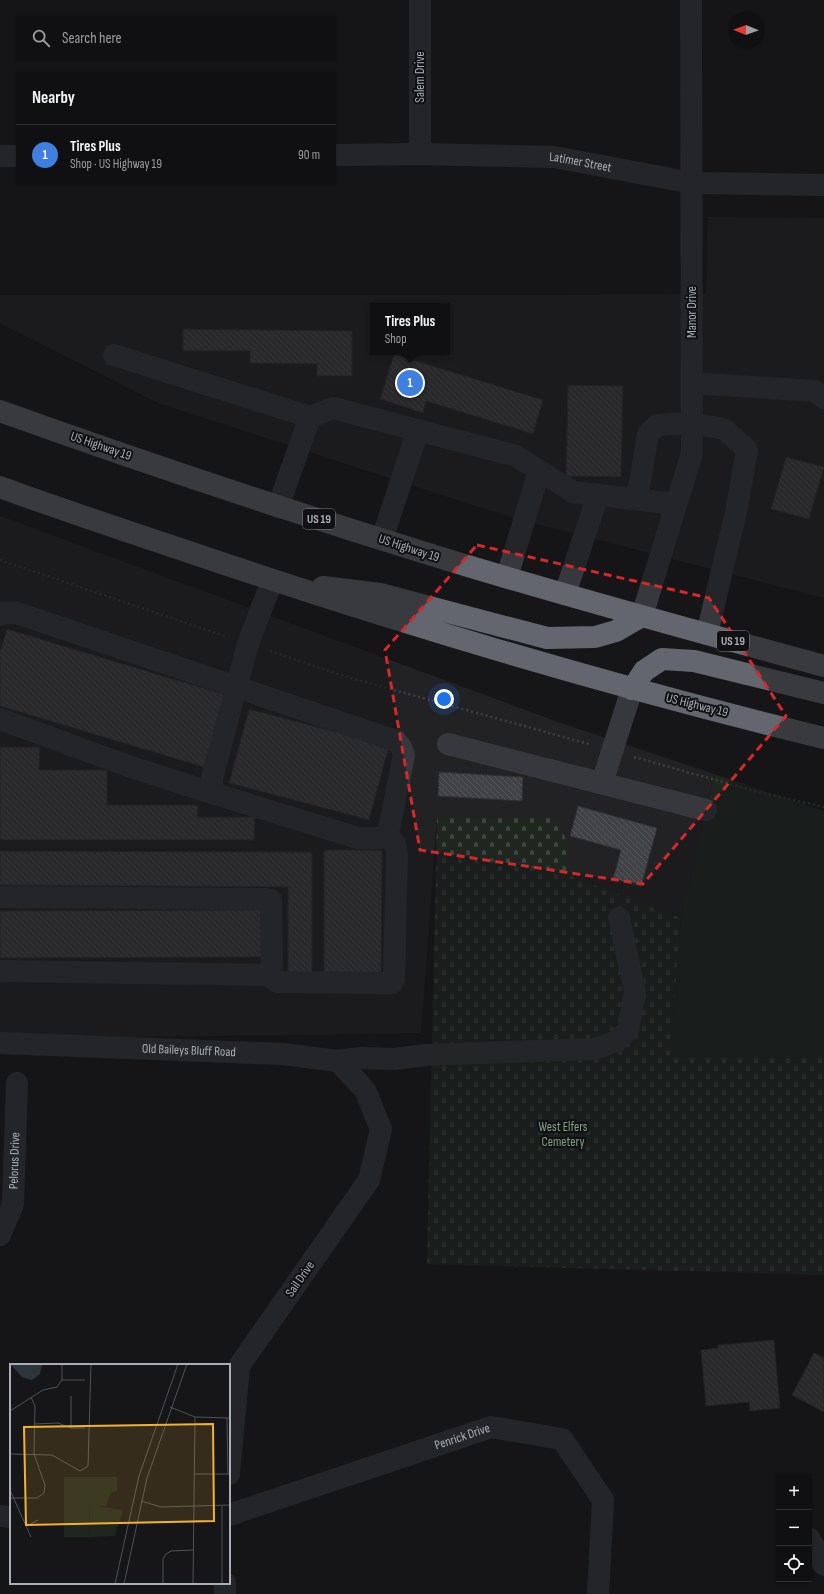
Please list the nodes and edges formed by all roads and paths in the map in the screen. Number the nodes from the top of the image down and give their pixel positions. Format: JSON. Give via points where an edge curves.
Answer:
{"nodes":[{"id":1,"x":420,"y":0,"type":"edge"},
{"id":2,"x":692,"y":0,"type":"edge"},
{"id":3,"x":336,"y":154,"type":"edge"},
{"id":4,"x":420,"y":154,"type":"junction"},
{"id":5,"x":0,"y":156,"type":"edge"},
{"id":6,"x":16,"y":156,"type":"edge"},
{"id":7,"x":693,"y":183,"type":"junction"},
{"id":8,"x":824,"y":185,"type":"edge"},
{"id":9,"x":114,"y":355,"type":"dead end"},
{"id":10,"x":692,"y":383,"type":"junction"},
{"id":11,"x":824,"y":398,"type":"edge"},
{"id":12,"x":0,"y":411,"type":"edge"},
{"id":13,"x":310,"y":417,"type":"junction"},
{"id":14,"x":692,"y":423,"type":"junction"},
{"id":15,"x":418,"y":430,"type":"junction"},
{"id":16,"x":539,"y":471,"type":"junction"},
{"id":17,"x":0,"y":487,"type":"edge"},
{"id":18,"x":598,"y":495,"type":"junction"},
{"id":19,"x":637,"y":499,"type":"junction"},
{"id":20,"x":676,"y":504,"type":"junction"},
{"id":21,"x":278,"y":507,"type":"junction"},
{"id":22,"x":382,"y":540,"type":"junction"},
{"id":23,"x":0,"y":560,"type":"edge"},
{"id":24,"x":507,"y":578,"type":"junction"},
{"id":25,"x":272,"y":581,"type":"junction"},
{"id":26,"x":565,"y":594,"type":"junction"},
{"id":27,"x":0,"y":615,"type":"edge"},
{"id":28,"x":642,"y":616,"type":"junction"},
{"id":29,"x":707,"y":634,"type":"junction"},
{"id":30,"x":248,"y":644,"type":"junction"},
{"id":31,"x":824,"y":666,"type":"edge"},
{"id":32,"x":236,"y":688,"type":"junction"},
{"id":33,"x":632,"y":689,"type":"junction"},
{"id":34,"x":824,"y":693,"type":"edge"},
{"id":35,"x":0,"y":719,"type":"edge"},
{"id":36,"x":824,"y":738,"type":"edge"},
{"id":37,"x":448,"y":744,"type":"dead end"},
{"id":38,"x":612,"y":751,"type":"junction"},
{"id":39,"x":602,"y":783,"type":"junction"},
{"id":40,"x":215,"y":794,"type":"junction"},
{"id":41,"x":824,"y":807,"type":"edge"},
{"id":42,"x":706,"y":810,"type":"dead end"},
{"id":43,"x":387,"y":835,"type":"junction"},
{"id":44,"x":0,"y":897,"type":"edge"},
{"id":45,"x":620,"y":918,"type":"dead end"},
{"id":46,"x":0,"y":971,"type":"edge"},
{"id":47,"x":268,"y":975,"type":"junction"},
{"id":48,"x":0,"y":1043,"type":"edge"},
{"id":49,"x":338,"y":1061,"type":"junction"},
{"id":50,"x":17,"y":1083,"type":"dead end"},
{"id":51,"x":7,"y":1204,"type":"edge"},
{"id":52,"x":0,"y":1235,"type":"edge"},
{"id":53,"x":230,"y":1463,"type":"edge"},
{"id":54,"x":230,"y":1515,"type":"edge"},
{"id":55,"x":0,"y":1516,"type":"edge"},
{"id":56,"x":10,"y":1518,"type":"edge"},
{"id":57,"x":812,"y":1543,"type":"edge"},
{"id":58,"x":824,"y":1565,"type":"edge"},
{"id":59,"x":598,"y":1594,"type":"edge"}],
"edges":[{"from":1,"to":4,"type":"street","name":"Salem Drive"},
{"from":2,"to":7,"type":"street","name":"Manor Drive"},
{"from":3,"to":4,"type":"street","name":"Latimer Street"},
{"from":4,"to":7,"type":"street","name":"Latimer Street","via":[[554,157]]},
{"from":5,"to":6,"type":"street"},
{"from":7,"to":8,"type":"street","name":"Latimer Street"},
{"from":7,"to":10,"type":"street","name":"Manor Drive"},
{"from":9,"to":13,"type":"street"},
{"from":10,"to":11,"type":"street","via":[[814,391]]},
{"from":10,"to":14,"type":"street","name":"Manor Drive"},
{"from":12,"to":21,"type":"highway","name":"US Highway 19","number":"US 19"},
{"from":13,"to":15,"type":"street","via":[[333,408]]},
{"from":13,"to":21,"type":"street"},
{"from":14,"to":19,"type":"street","via":[[657,425],[648,434]]},
{"from":14,"to":20,"type":"street","name":"Manor Drive","via":[[692,453]]},
{"from":14,"to":29,"type":"street","via":[[724,429],[747,450],[736,512]]},
{"from":15,"to":16,"type":"street","via":[[516,456]]},
{"from":15,"to":22,"type":"street"},
{"from":16,"to":18,"type":"street","via":[[573,492]]},
{"from":16,"to":24,"type":"street"},
{"from":17,"to":25,"type":"highway","name":"US Highway 19"},
{"from":18,"to":19,"type":"street"},
{"from":18,"to":26,"type":"street"},
{"from":19,"to":20,"type":"street"},
{"from":20,"to":28,"type":"street","name":"Manor Drive"},
{"from":21,"to":22,"type":"highway","name":"US Highway 19","number":"US 19"},
{"from":22,"to":24,"type":"highway","name":"US Highway 19","number":"US 19"},
{"from":23,"to":30,"type":"path"},
{"from":24,"to":26,"type":"highway","name":"US Highway 19","number":"US 19"},
{"from":25,"to":28,"type":"highway","via":[[380,594],[547,638],[595,637],[616,631]]},
{"from":25,"to":30,"type":"street"},
{"from":25,"to":33,"type":"highway","name":"US Highway 19","via":[[430,631]]},
{"from":26,"to":28,"type":"highway","name":"US Highway 19","number":"US 19"},
{"from":27,"to":32,"type":"street","via":[[16,613]]},
{"from":28,"to":29,"type":"highway","name":"US Highway 19","number":"US 19"},
{"from":29,"to":31,"type":"highway","name":"US Highway 19","number":"US 19"},
{"from":30,"to":32,"type":"street"},
{"from":30,"to":38,"type":"path","via":[[347,677]]},
{"from":32,"to":40,"type":"street","via":[[212,778]]},
{"from":32,"to":43,"type":"street","via":[[396,742],[404,755]]},
{"from":33,"to":34,"type":"highway","via":[[644,671],[662,659],[694,661]]},
{"from":33,"to":36,"type":"highway","name":"US Highway 19"},
{"from":33,"to":38,"type":"street"},
{"from":35,"to":40,"type":"street","via":[[131,767]]},
{"from":37,"to":39,"type":"street"},
{"from":38,"to":39,"type":"street"},
{"from":38,"to":41,"type":"path","via":[[758,792]]},
{"from":39,"to":42,"type":"street"},
{"from":40,"to":43,"type":"street","via":[[358,838],[383,838]]},
{"from":43,"to":47,"type":"street","via":[[395,844],[397,854],[392,983],[277,982]]},
{"from":44,"to":47,"type":"street","via":[[271,900],[272,969]]},
{"from":45,"to":49,"type":"street","name":"Old Baileys Bluff Road","via":[[635,992],[628,1030],[616,1041],[594,1050],[426,1055]]},
{"from":46,"to":47,"type":"street"},
{"from":48,"to":49,"type":"street","name":"Old Baileys Bluff Road","via":[[283,1054]]},
{"from":49,"to":53,"type":"street","name":"Sail Drive","via":[[365,1090],[381,1129],[369,1180],[239,1366]]},
{"from":50,"to":51,"type":"street","name":"Pelorus Drive"},
{"from":51,"to":52,"type":"street","name":"Pelorus Drive"},
{"from":54,"to":59,"type":"street","name":"Penrick Drive","via":[[490,1428],[562,1439],[603,1500]]},
{"from":55,"to":56,"type":"street"},
{"from":57,"to":58,"type":"street"}]}
